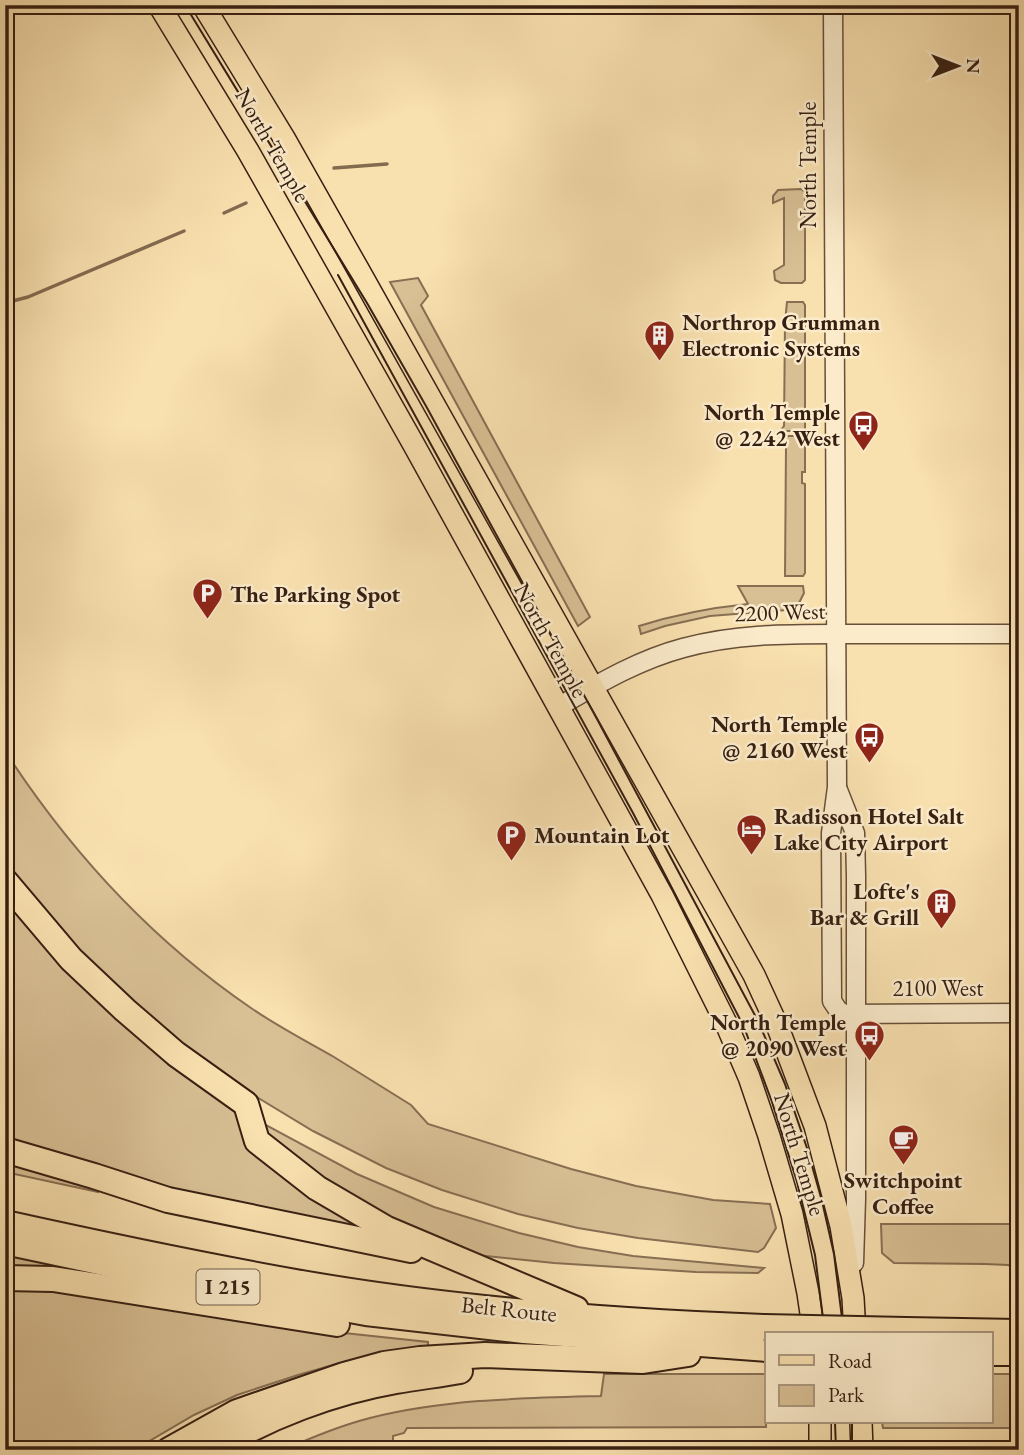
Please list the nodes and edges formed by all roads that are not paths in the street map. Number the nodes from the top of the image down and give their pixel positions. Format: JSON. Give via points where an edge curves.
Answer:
{"nodes":[{"id":1,"x":159,"y":5,"type":"edge"},
{"id":2,"x":203,"y":5,"type":"edge"},
{"id":3,"x":833,"y":5,"type":"edge"},
{"id":4,"x":836,"y":634,"type":"junction"},
{"id":5,"x":1019,"y":634,"type":"edge"},
{"id":6,"x":593,"y":687,"type":"junction"},
{"id":7,"x":558,"y":707,"type":"junction"},
{"id":8,"x":837,"y":787,"type":"junction"},
{"id":9,"x":5,"y":881,"type":"edge"},
{"id":10,"x":1019,"y":1013,"type":"edge"},
{"id":11,"x":856,"y":1014,"type":"junction"},
{"id":12,"x":5,"y":1150,"type":"edge"},
{"id":13,"x":5,"y":1223,"type":"edge"},
{"id":14,"x":5,"y":1242,"type":"edge"},
{"id":15,"x":463,"y":1261,"type":"junction"},
{"id":16,"x":5,"y":1278,"type":"edge"},
{"id":17,"x":853,"y":1298,"type":"junction"},
{"id":18,"x":598,"y":1319,"type":"junction"},
{"id":19,"x":452,"y":1321,"type":"junction"},
{"id":20,"x":814,"y":1332,"type":"edge"},
{"id":21,"x":855,"y":1332,"type":"edge"},
{"id":22,"x":871,"y":1332,"type":"edge"},
{"id":23,"x":1019,"y":1332,"type":"edge"},
{"id":24,"x":765,"y":1338,"type":"edge"},
{"id":25,"x":735,"y":1346,"type":"junction"},
{"id":26,"x":992,"y":1353,"type":"edge"},
{"id":27,"x":1019,"y":1353,"type":"edge"},
{"id":28,"x":643,"y":1361,"type":"junction"},
{"id":29,"x":820,"y":1424,"type":"edge"},
{"id":30,"x":861,"y":1424,"type":"edge"},
{"id":31,"x":169,"y":1450,"type":"edge"},
{"id":32,"x":213,"y":1450,"type":"edge"},
{"id":33,"x":820,"y":1450,"type":"edge"},
{"id":34,"x":862,"y":1450,"type":"edge"}],
"edges":[{"from":1,"to":7,"type":"main road","name":"North Temple","via":[[310,259]]},
{"from":2,"to":6,"type":"main road","name":"North Temple","via":[[284,138]]},
{"from":3,"to":4,"type":"street","name":"North Temple"},
{"from":4,"to":5,"type":"street","name":"2200 West"},
{"from":4,"to":6,"type":"street","name":"2200 West","via":[[708,642],[653,657]]},
{"from":4,"to":8,"type":"street","name":"North Temple"},
{"from":6,"to":7,"type":"street","name":"2200 West"},
{"from":6,"to":17,"type":"main road","name":"North Temple","via":[[748,964],[777,1026],[815,1126],[835,1200]]},
{"from":7,"to":20,"type":"main road","name":"North Temple","via":[[662,895],[749,1077],[792,1214]]},
{"from":8,"to":11,"type":"street","name":"North Temple","via":[[855,833]]},
{"from":8,"to":11,"type":"street","name":"North Temple","via":[[831,833],[831,994],[838,1010]]},
{"from":9,"to":15,"type":"highway","via":[[71,959],[125,1010],[246,1104],[257,1141],[317,1188],[387,1229]]},
{"from":10,"to":11,"type":"street","name":"2100 West"},
{"from":11,"to":17,"type":"street","name":"North Temple"},
{"from":12,"to":15,"type":"highway","via":[[168,1200]]},
{"from":13,"to":18,"type":"highway","name":"Belt Route","number":"I 215","via":[[292,1281]]},
{"from":14,"to":19,"type":"highway","name":"Belt Route","number":"I 215","via":[[366,1313]]},
{"from":15,"to":18,"type":"highway"},
{"from":16,"to":19,"type":"highway","via":[[53,1279],[332,1324],[395,1329]]},
{"from":17,"to":21,"type":"main road","name":"North Temple"},
{"from":18,"to":24,"type":"highway","name":"Belt Route","number":"I 215"},
{"from":19,"to":25,"type":"highway","name":"Belt Route","number":"I 215","via":[[524,1331]]},
{"from":22,"to":23,"type":"highway","name":"Belt Route","number":"I 215","bridge":true},
{"from":24,"to":25,"type":"highway","name":"Belt Route","number":"I 215"},
{"from":25,"to":28,"type":"highway"},
{"from":26,"to":27,"type":"highway"},
{"from":28,"to":31,"type":"highway","via":[[485,1356],[384,1364],[237,1412]]},
{"from":28,"to":32,"type":"highway","via":[[608,1369],[471,1370],[394,1381],[266,1421]]},
{"from":29,"to":33,"type":"main road"},
{"from":30,"to":34,"type":"main road"}]}
